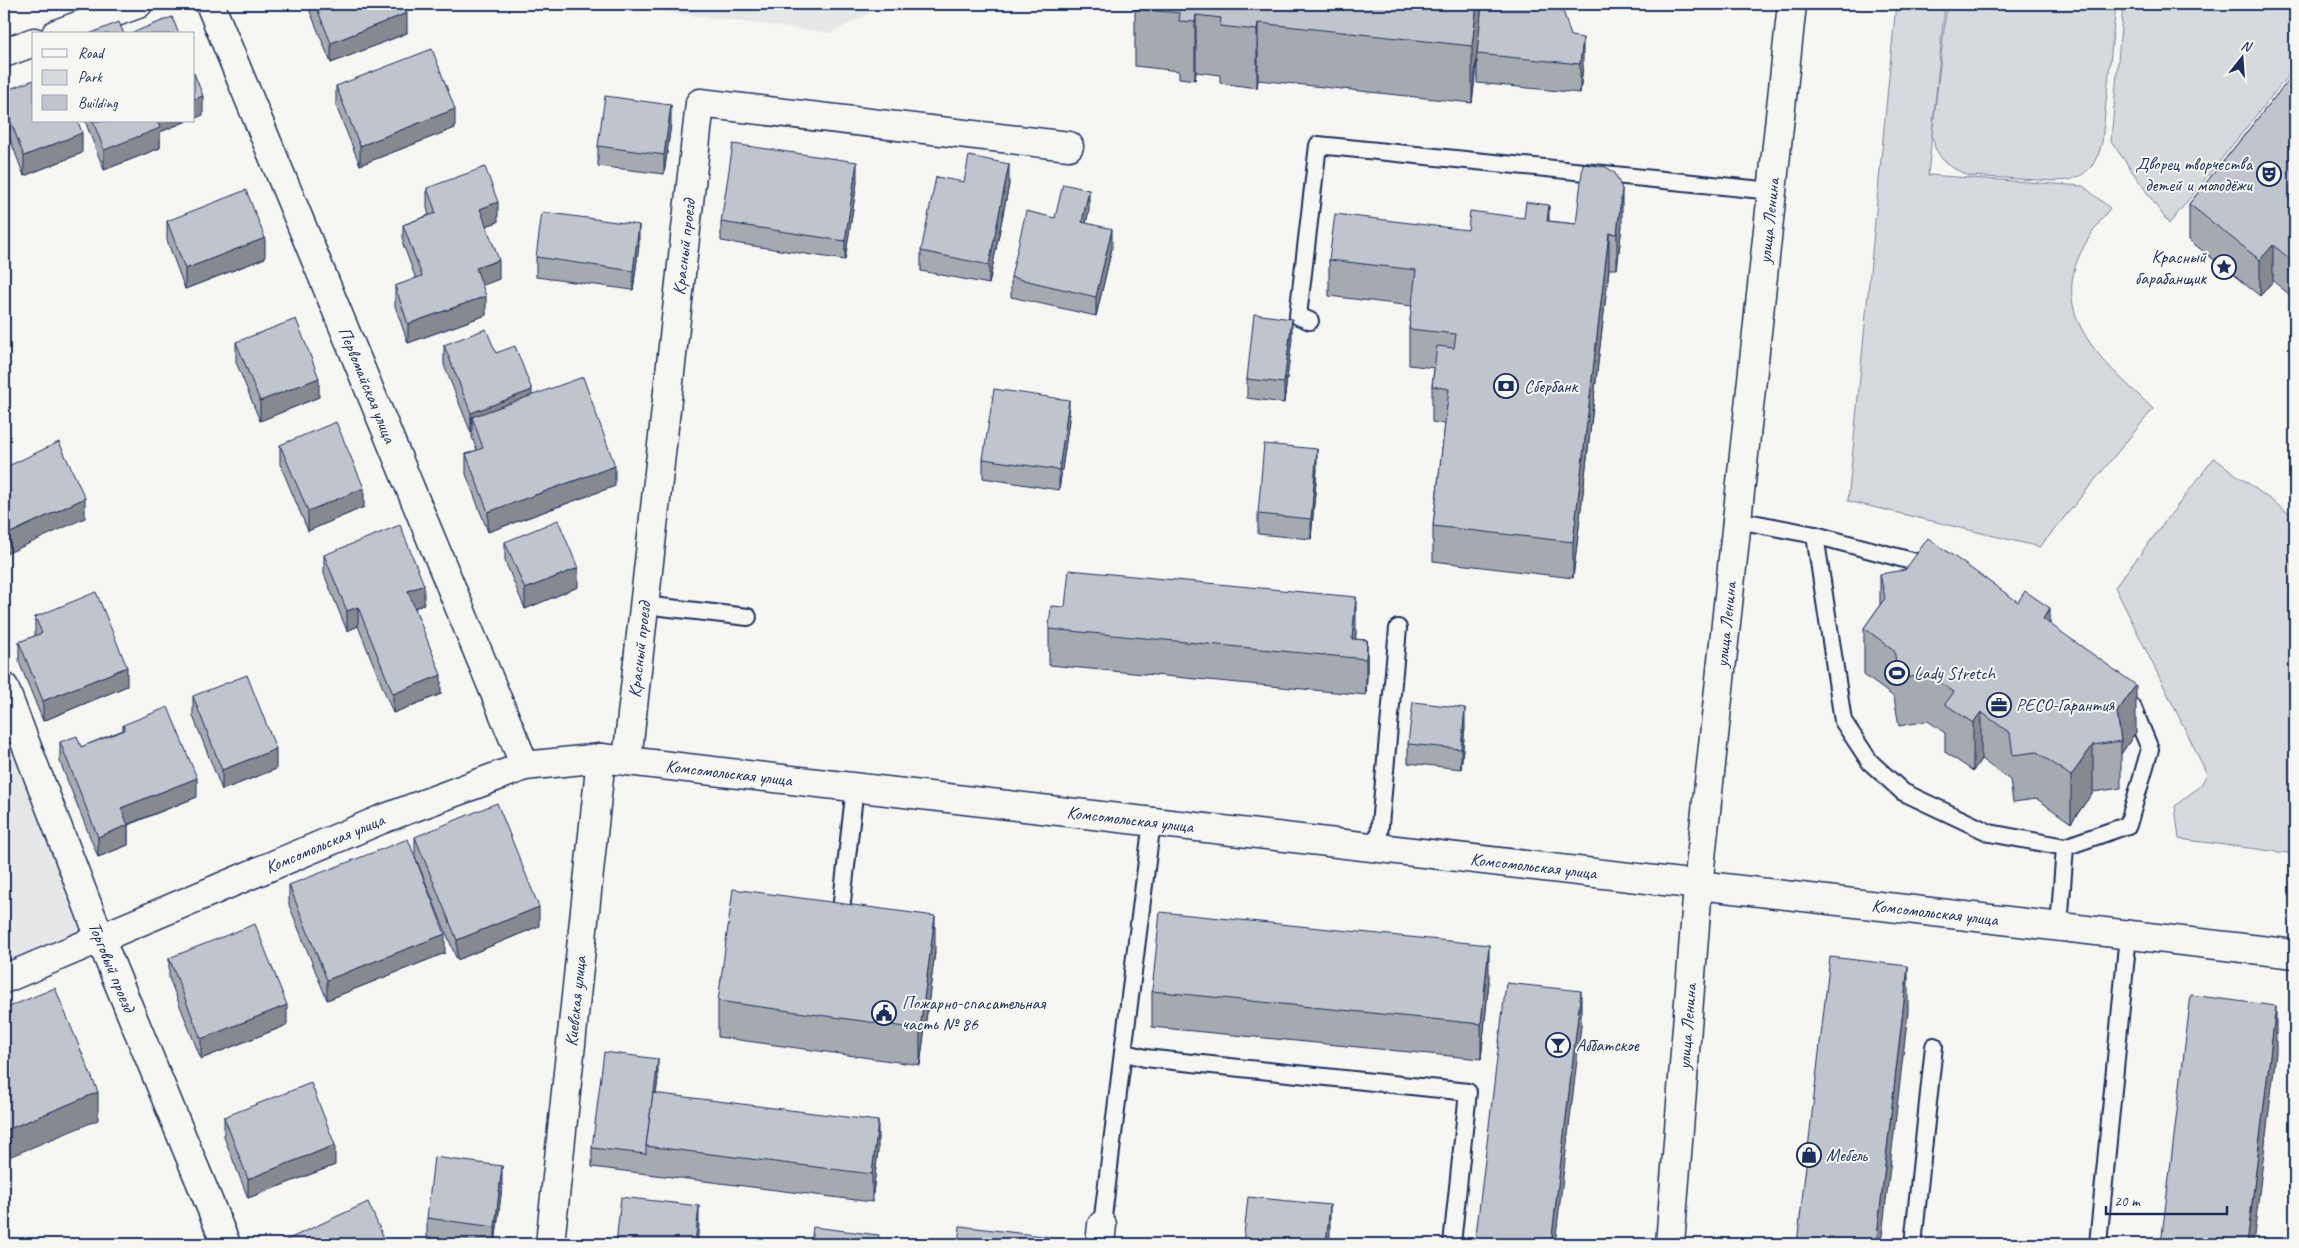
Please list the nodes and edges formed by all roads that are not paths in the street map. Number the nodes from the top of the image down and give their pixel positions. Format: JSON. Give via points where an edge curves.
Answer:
{"nodes":[{"id":1,"x":138,"y":4,"type":"edge"},
{"id":2,"x":210,"y":4,"type":"edge"},
{"id":3,"x":1792,"y":4,"type":"edge"},
{"id":4,"x":61,"y":32,"type":"edge"},
{"id":5,"x":32,"y":43,"type":"edge"},
{"id":6,"x":4,"y":53,"type":"edge"},
{"id":7,"x":1069,"y":146,"type":"dead end"},
{"id":8,"x":1772,"y":191,"type":"junction"},
{"id":9,"x":1310,"y":321,"type":"dead end"},
{"id":10,"x":1737,"y":520,"type":"junction"},
{"id":11,"x":1815,"y":535,"type":"junction"},
{"id":12,"x":1944,"y":576,"type":"edge"},
{"id":13,"x":644,"y":605,"type":"junction"},
{"id":14,"x":748,"y":616,"type":"dead end"},
{"id":15,"x":1398,"y":628,"type":"dead end"},
{"id":16,"x":4,"y":687,"type":"edge"},
{"id":17,"x":2110,"y":689,"type":"edge"},
{"id":18,"x":601,"y":758,"type":"junction"},
{"id":19,"x":627,"y":760,"type":"junction"},
{"id":20,"x":525,"y":766,"type":"junction"},
{"id":21,"x":855,"y":787,"type":"junction"},
{"id":22,"x":1152,"y":821,"type":"junction"},
{"id":23,"x":1378,"y":847,"type":"junction"},
{"id":24,"x":2065,"y":847,"type":"junction"},
{"id":25,"x":1698,"y":886,"type":"junction"},
{"id":26,"x":841,"y":910,"type":"edge"},
{"id":27,"x":2059,"y":927,"type":"junction"},
{"id":28,"x":2128,"y":934,"type":"junction"},
{"id":29,"x":100,"y":938,"type":"junction"},
{"id":30,"x":2295,"y":954,"type":"edge"},
{"id":31,"x":4,"y":979,"type":"edge"},
{"id":32,"x":1934,"y":1046,"type":"dead end"},
{"id":33,"x":1123,"y":1052,"type":"junction"},
{"id":34,"x":1101,"y":1235,"type":"edge"},
{"id":35,"x":226,"y":1244,"type":"edge"},
{"id":36,"x":550,"y":1244,"type":"edge"},
{"id":37,"x":1452,"y":1244,"type":"edge"},
{"id":38,"x":1670,"y":1244,"type":"edge"},
{"id":39,"x":1913,"y":1244,"type":"edge"},
{"id":40,"x":2098,"y":1244,"type":"edge"}],
"edges":[{"from":1,"to":4,"type":"main road"},
{"from":2,"to":20,"type":"main road","name":"Первомайская улица"},
{"from":3,"to":8,"type":"main road","name":"улица Ленина"},
{"from":5,"to":6,"type":"main road"},
{"from":7,"to":13,"type":"main road","name":"Красный проезд","via":[[700,103]]},
{"from":8,"to":9,"type":"lane","via":[[1318,145],[1298,316]]},
{"from":8,"to":10,"type":"main road","name":"улица Ленина"},
{"from":10,"to":11,"type":"lane"},
{"from":10,"to":25,"type":"main road","name":"улица Ленина"},
{"from":11,"to":12,"type":"lane","via":[[1920,563]]},
{"from":11,"to":24,"type":"lane","via":[[1843,720],[1870,762],[1903,792],[1990,833]]},
{"from":13,"to":14,"type":"lane"},
{"from":13,"to":19,"type":"main road","name":"Красный проезд"},
{"from":15,"to":23,"type":"lane"},
{"from":16,"to":29,"type":"main road","name":"Торговый проезд"},
{"from":17,"to":24,"type":"lane","via":[[2133,708],[2150,749],[2148,758],[2128,825]]},
{"from":18,"to":19,"type":"main road","name":"Комсомольская улица"},
{"from":18,"to":20,"type":"main road","name":"Комсомольская улица"},
{"from":18,"to":36,"type":"main road","name":"Киевская улица"},
{"from":19,"to":21,"type":"main road","name":"Комсомольская улица"},
{"from":20,"to":29,"type":"main road","name":"Комсомольская улица","via":[[380,820]]},
{"from":21,"to":22,"type":"main road","name":"Комсомольская улица"},
{"from":21,"to":26,"type":"lane"},
{"from":22,"to":23,"type":"main road","name":"Комсомольская улица"},
{"from":22,"to":33,"type":"lane"},
{"from":23,"to":25,"type":"main road","name":"Комсомольская улица"},
{"from":24,"to":27,"type":"lane"},
{"from":25,"to":27,"type":"main road","name":"Комсомольская улица"},
{"from":25,"to":38,"type":"main road","name":"улица Ленина"},
{"from":27,"to":28,"type":"main road","name":"Комсомольская улица"},
{"from":28,"to":30,"type":"main road","name":"Комсомольская улица"},
{"from":28,"to":40,"type":"lane"},
{"from":29,"to":31,"type":"main road","name":"Комсомольская улица"},
{"from":29,"to":35,"type":"main road","name":"Торговый проезд"},
{"from":32,"to":39,"type":"lane"},
{"from":33,"to":34,"type":"lane"},
{"from":33,"to":37,"type":"lane","via":[[1146,1058],[1468,1092]]}]}
